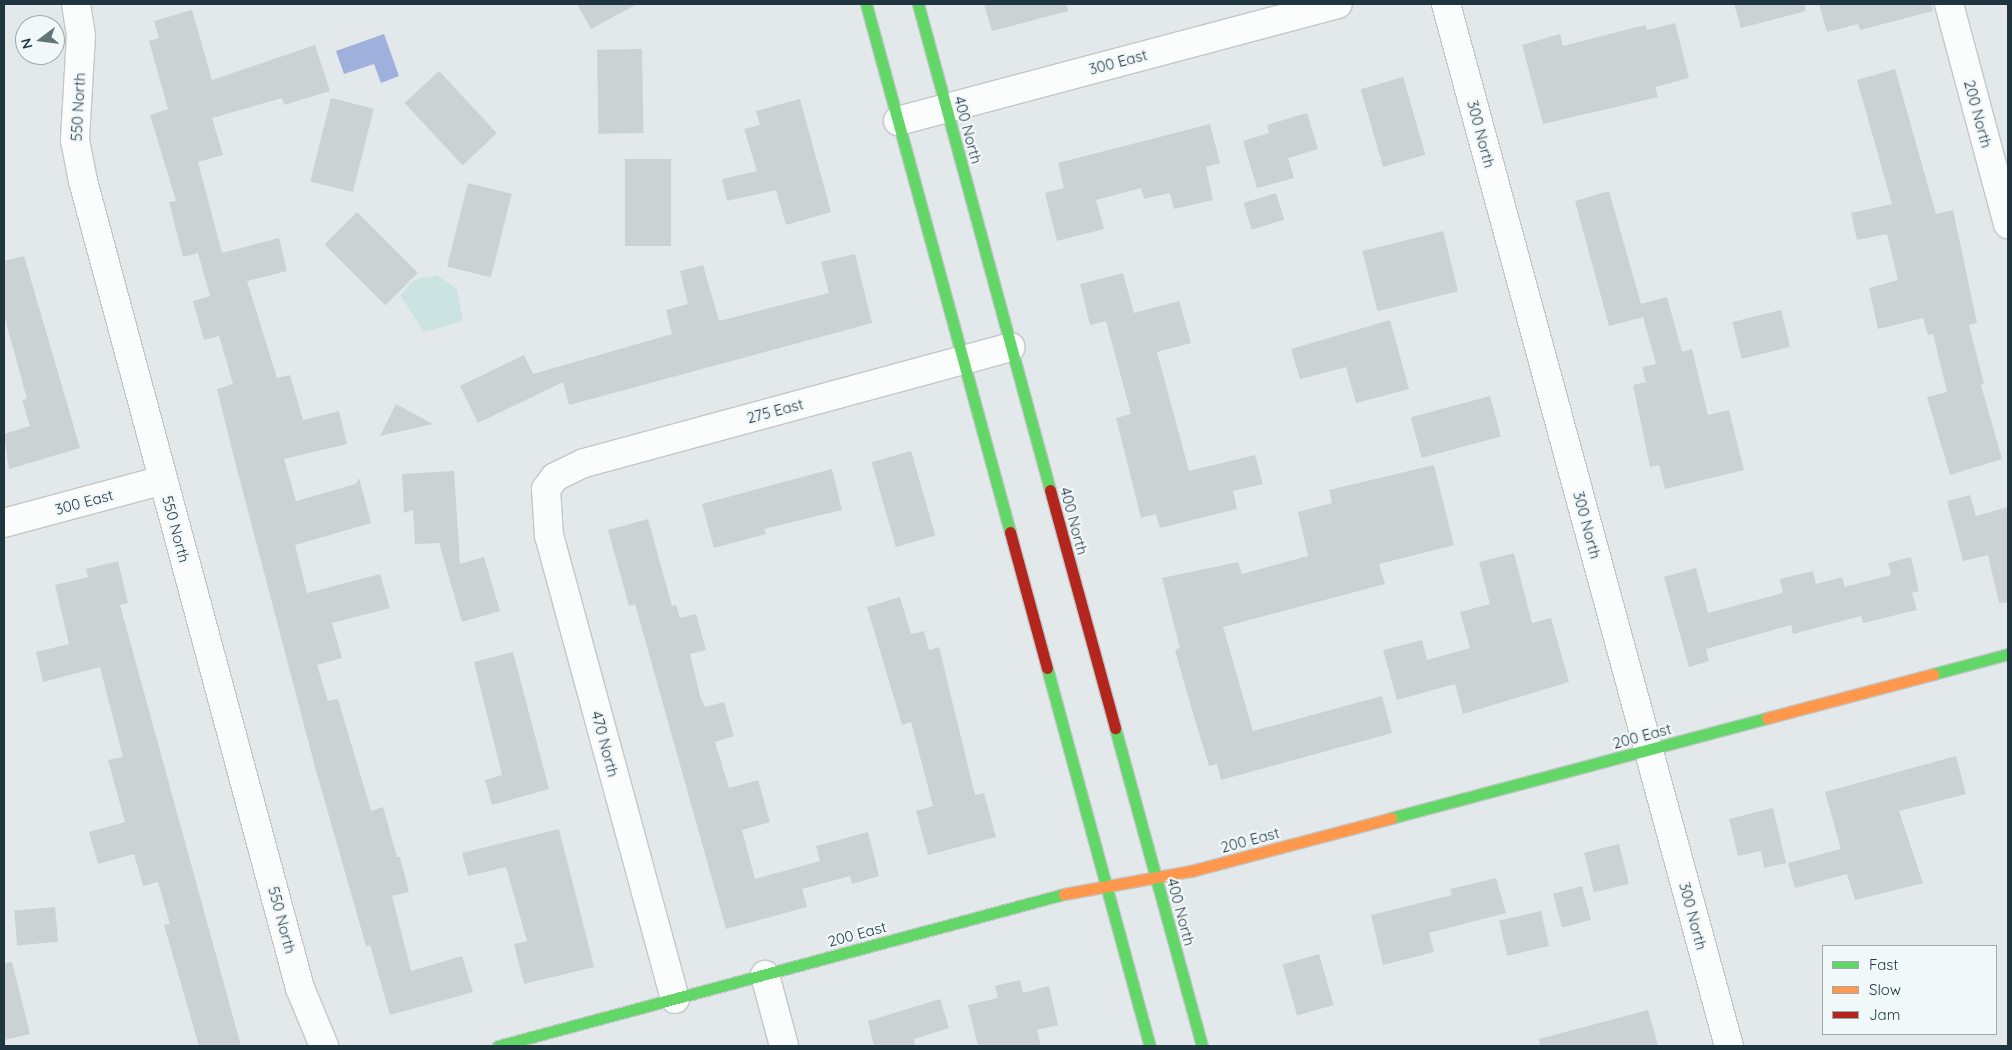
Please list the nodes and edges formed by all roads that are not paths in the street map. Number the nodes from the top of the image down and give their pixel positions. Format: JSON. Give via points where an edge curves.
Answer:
{"nodes":[{"id":1,"x":76,"y":4,"type":"edge"},
{"id":2,"x":866,"y":4,"type":"edge"},
{"id":3,"x":918,"y":4,"type":"edge"},
{"id":4,"x":1338,"y":4,"type":"edge"},
{"id":5,"x":1446,"y":4,"type":"edge"},
{"id":6,"x":1949,"y":4,"type":"edge"},
{"id":7,"x":946,"y":108,"type":"junction"},
{"id":8,"x":898,"y":121,"type":"junction"},
{"id":9,"x":2008,"y":224,"type":"edge"},
{"id":10,"x":1011,"y":347,"type":"junction"},
{"id":11,"x":963,"y":360,"type":"junction"},
{"id":12,"x":163,"y":480,"type":"junction"},
{"id":13,"x":546,"y":489,"type":"joint"},
{"id":14,"x":4,"y":523,"type":"edge"},
{"id":15,"x":2008,"y":654,"type":"edge"},
{"id":16,"x":1648,"y":750,"type":"junction"},
{"id":17,"x":1156,"y":878,"type":"junction"},
{"id":18,"x":1106,"y":886,"type":"junction"},
{"id":19,"x":765,"y":975,"type":"junction"},
{"id":20,"x":675,"y":999,"type":"junction"},
{"id":21,"x":324,"y":1046,"type":"edge"},
{"id":22,"x":498,"y":1046,"type":"edge"},
{"id":23,"x":784,"y":1046,"type":"edge"},
{"id":24,"x":1150,"y":1046,"type":"edge"},
{"id":25,"x":1202,"y":1046,"type":"edge"},
{"id":26,"x":1728,"y":1046,"type":"edge"}],
"edges":[{"from":1,"to":12,"type":"street","name":"550 North","via":[[81,35],[75,140],[78,161]]},
{"from":2,"to":8,"type":"main road"},
{"from":3,"to":7,"type":"main road","name":"400 North"},
{"from":4,"to":7,"type":"street","name":"300 East"},
{"from":5,"to":16,"type":"street","name":"300 North"},
{"from":6,"to":9,"type":"street","name":"200 North"},
{"from":7,"to":8,"type":"street","name":"300 East"},
{"from":7,"to":10,"type":"main road","name":"400 North"},
{"from":8,"to":11,"type":"main road"},
{"from":10,"to":11,"type":"street","name":"275 East"},
{"from":10,"to":17,"type":"main road","name":"400 North"},
{"from":11,"to":13,"type":"street","name":"275 East","via":[[584,463],[555,477]]},
{"from":11,"to":18,"type":"main road"},
{"from":12,"to":14,"type":"street","name":"300 East"},
{"from":12,"to":21,"type":"street","name":"550 North","via":[[300,988]]},
{"from":13,"to":20,"type":"street","name":"470 North","via":[[549,536]]},
{"from":15,"to":16,"type":"main road","name":"200 East"},
{"from":16,"to":17,"type":"main road","name":"200 East"},
{"from":16,"to":26,"type":"street","name":"300 North"},
{"from":17,"to":18,"type":"main road","name":"200 East"},
{"from":17,"to":25,"type":"main road","name":"400 North"},
{"from":18,"to":19,"type":"main road","name":"200 East"},
{"from":18,"to":24,"type":"main road"},
{"from":19,"to":20,"type":"main road","name":"200 East"},
{"from":19,"to":23,"type":"street"},
{"from":20,"to":22,"type":"main road","name":"200 East"}]}
